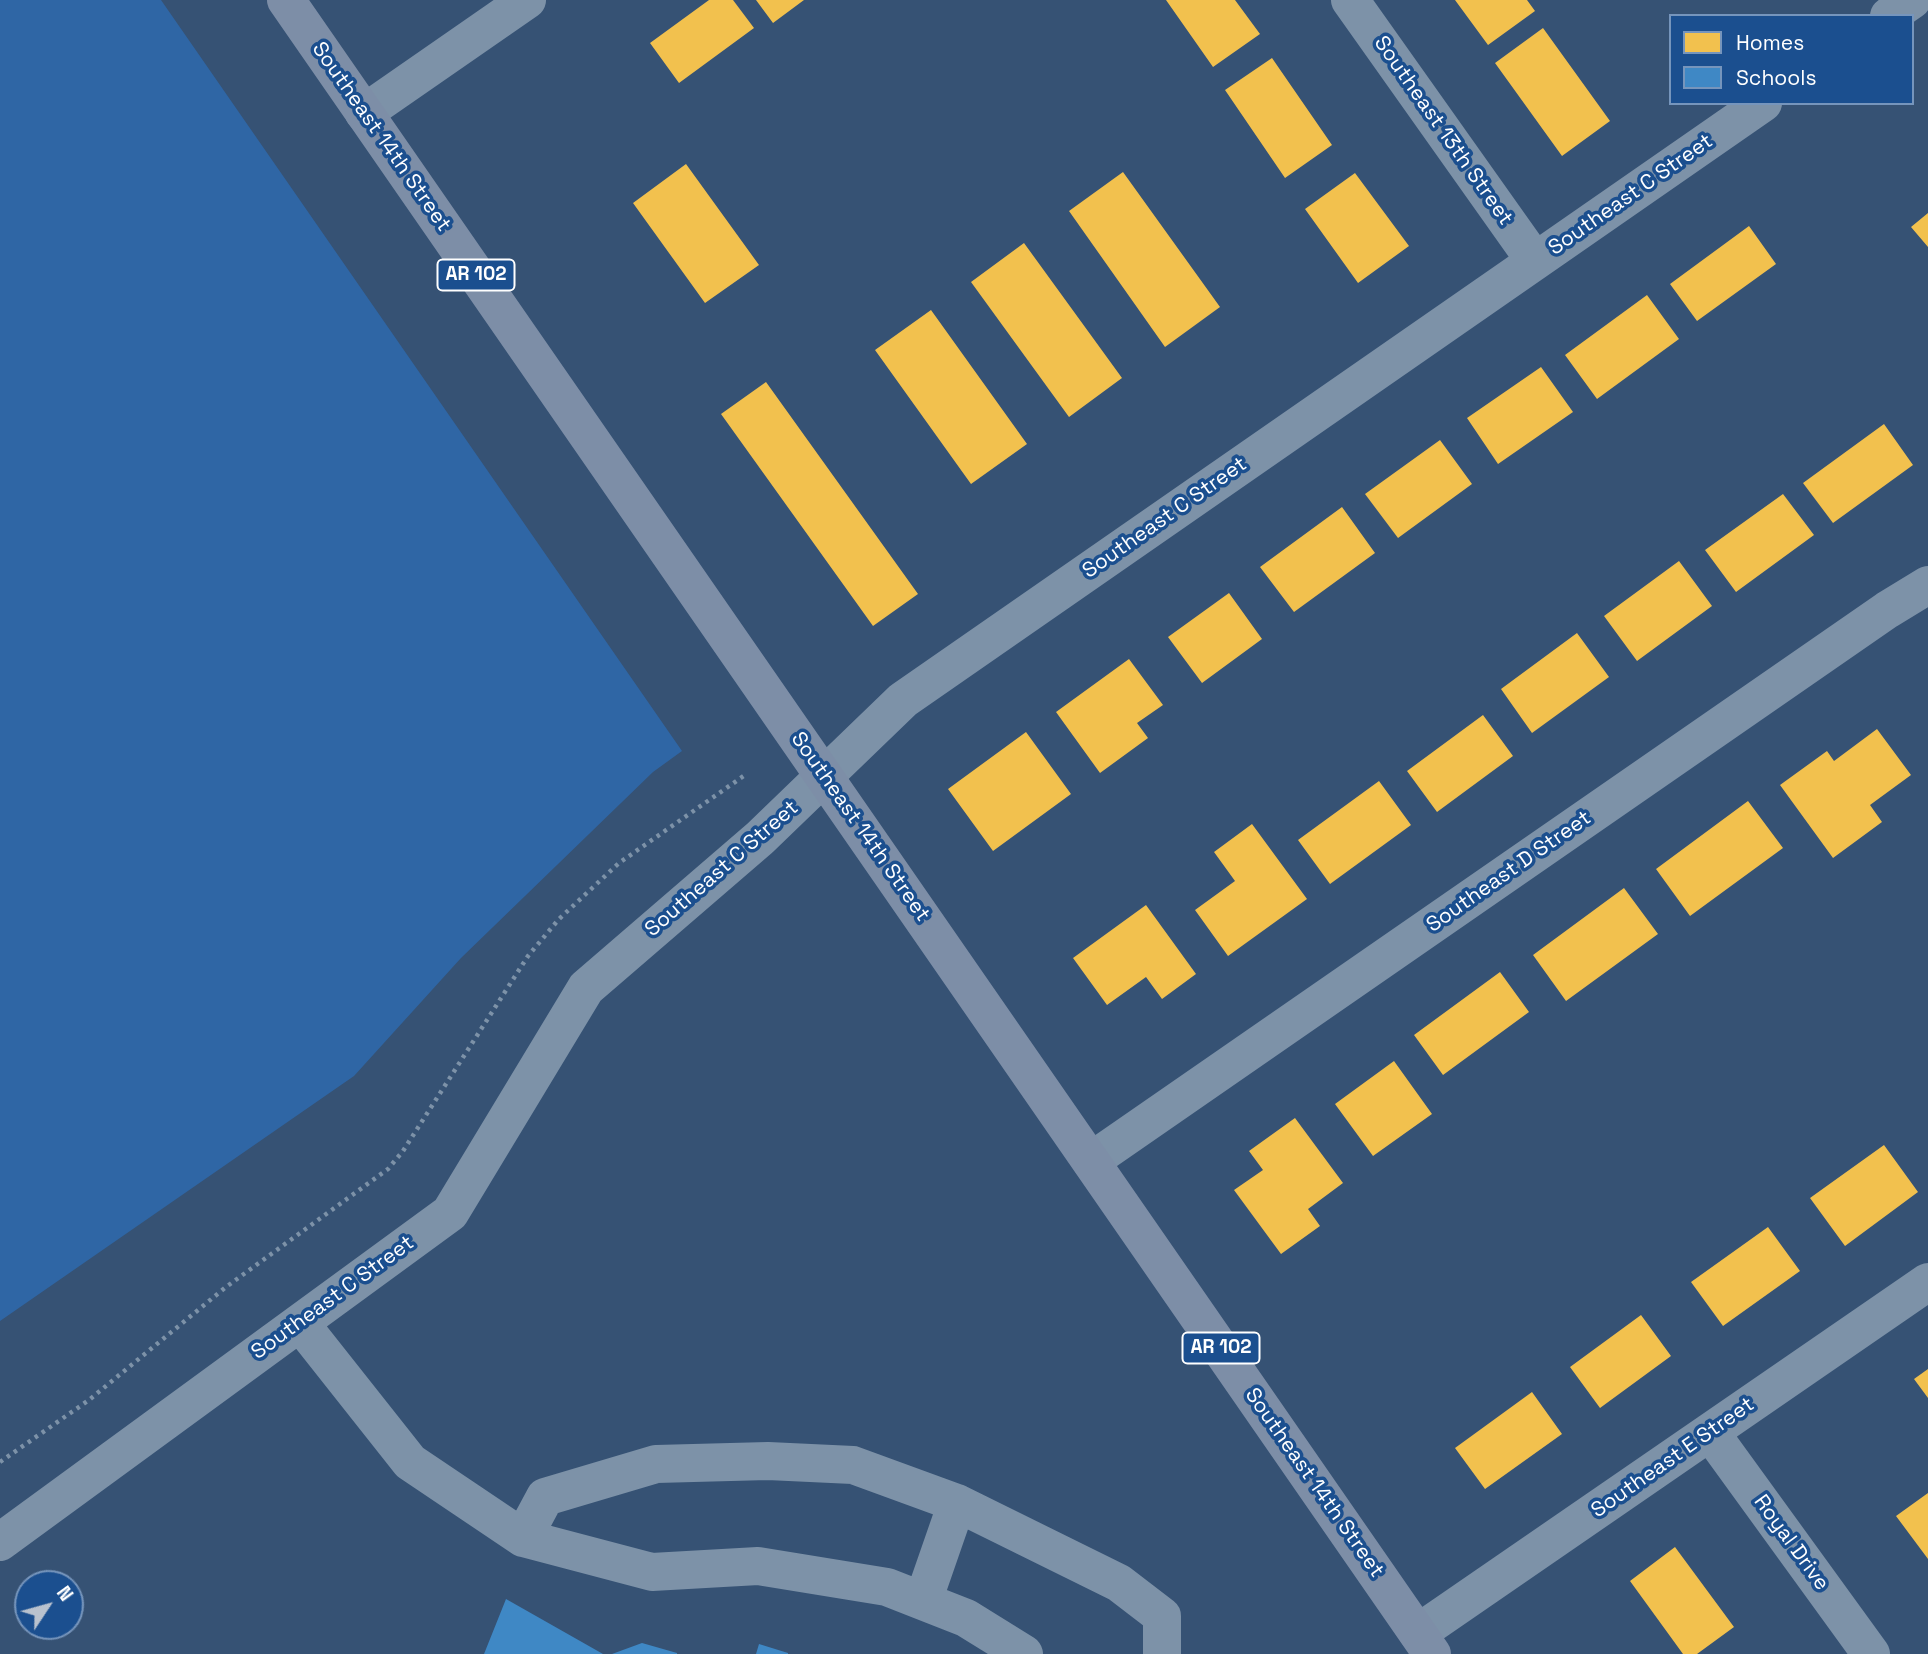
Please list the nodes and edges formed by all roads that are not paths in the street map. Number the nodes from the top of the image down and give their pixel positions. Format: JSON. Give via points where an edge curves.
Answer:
{"nodes":[{"id":1,"x":286,"y":0,"type":"edge"},
{"id":2,"x":527,"y":0,"type":"edge"},
{"id":3,"x":1350,"y":0,"type":"edge"},
{"id":4,"x":1912,"y":0,"type":"edge"},
{"id":5,"x":1892,"y":14,"type":"edge"},
{"id":6,"x":1760,"y":105,"type":"edge"},
{"id":7,"x":365,"y":113,"type":"junction"},
{"id":8,"x":1535,"y":261,"type":"junction"},
{"id":9,"x":1928,"y":585,"type":"edge"},
{"id":10,"x":825,"y":776,"type":"junction"},
{"id":11,"x":1091,"y":1161,"type":"junction"},
{"id":12,"x":1928,"y":1282,"type":"edge"},
{"id":13,"x":300,"y":1323,"type":"junction"},
{"id":14,"x":1710,"y":1432,"type":"junction"},
{"id":15,"x":957,"y":1503,"type":"junction"},
{"id":16,"x":523,"y":1538,"type":"junction"},
{"id":17,"x":0,"y":1542,"type":"edge"},
{"id":18,"x":923,"y":1601,"type":"junction"},
{"id":19,"x":1425,"y":1644,"type":"edge"},
{"id":20,"x":1024,"y":1654,"type":"edge"},
{"id":21,"x":1162,"y":1654,"type":"edge"},
{"id":22,"x":1871,"y":1654,"type":"edge"}],
"edges":[{"from":1,"to":7,"type":"main road","name":"Southeast 14th Street","number":"AR 102"},
{"from":2,"to":7,"type":"street"},
{"from":3,"to":8,"type":"street","name":"Southeast 13th Street"},
{"from":4,"to":5,"type":"street"},
{"from":6,"to":8,"type":"street","name":"Southeast C Street"},
{"from":7,"to":10,"type":"main road","name":"Southeast 14th Street","number":"AR 102"},
{"from":8,"to":10,"type":"street","name":"Southeast C Street","via":[[903,700]]},
{"from":9,"to":11,"type":"street","name":"Southeast D Street"},
{"from":10,"to":11,"type":"main road","name":"Southeast 14th Street","number":"AR 102"},
{"from":10,"to":13,"type":"street","name":"Southeast C Street","via":[[586,988],[450,1213]]},
{"from":11,"to":19,"type":"main road","name":"Southeast 14th Street","number":"AR 102"},
{"from":12,"to":14,"type":"street","name":"Southeast E Street"},
{"from":13,"to":16,"type":"street","via":[[410,1462]]},
{"from":13,"to":17,"type":"street","name":"Southeast C Street"},
{"from":14,"to":19,"type":"street","name":"Southeast E Street"},
{"from":14,"to":22,"type":"street","name":"Royal Drive"},
{"from":15,"to":16,"type":"street","via":[[853,1465],[768,1461],[656,1464],[545,1497]]},
{"from":15,"to":18,"type":"street"},
{"from":15,"to":21,"type":"street","via":[[1119,1583],[1162,1616]]},
{"from":16,"to":18,"type":"street","via":[[652,1572],[758,1566],[887,1587]]},
{"from":18,"to":20,"type":"street","via":[[966,1618]]}]}
